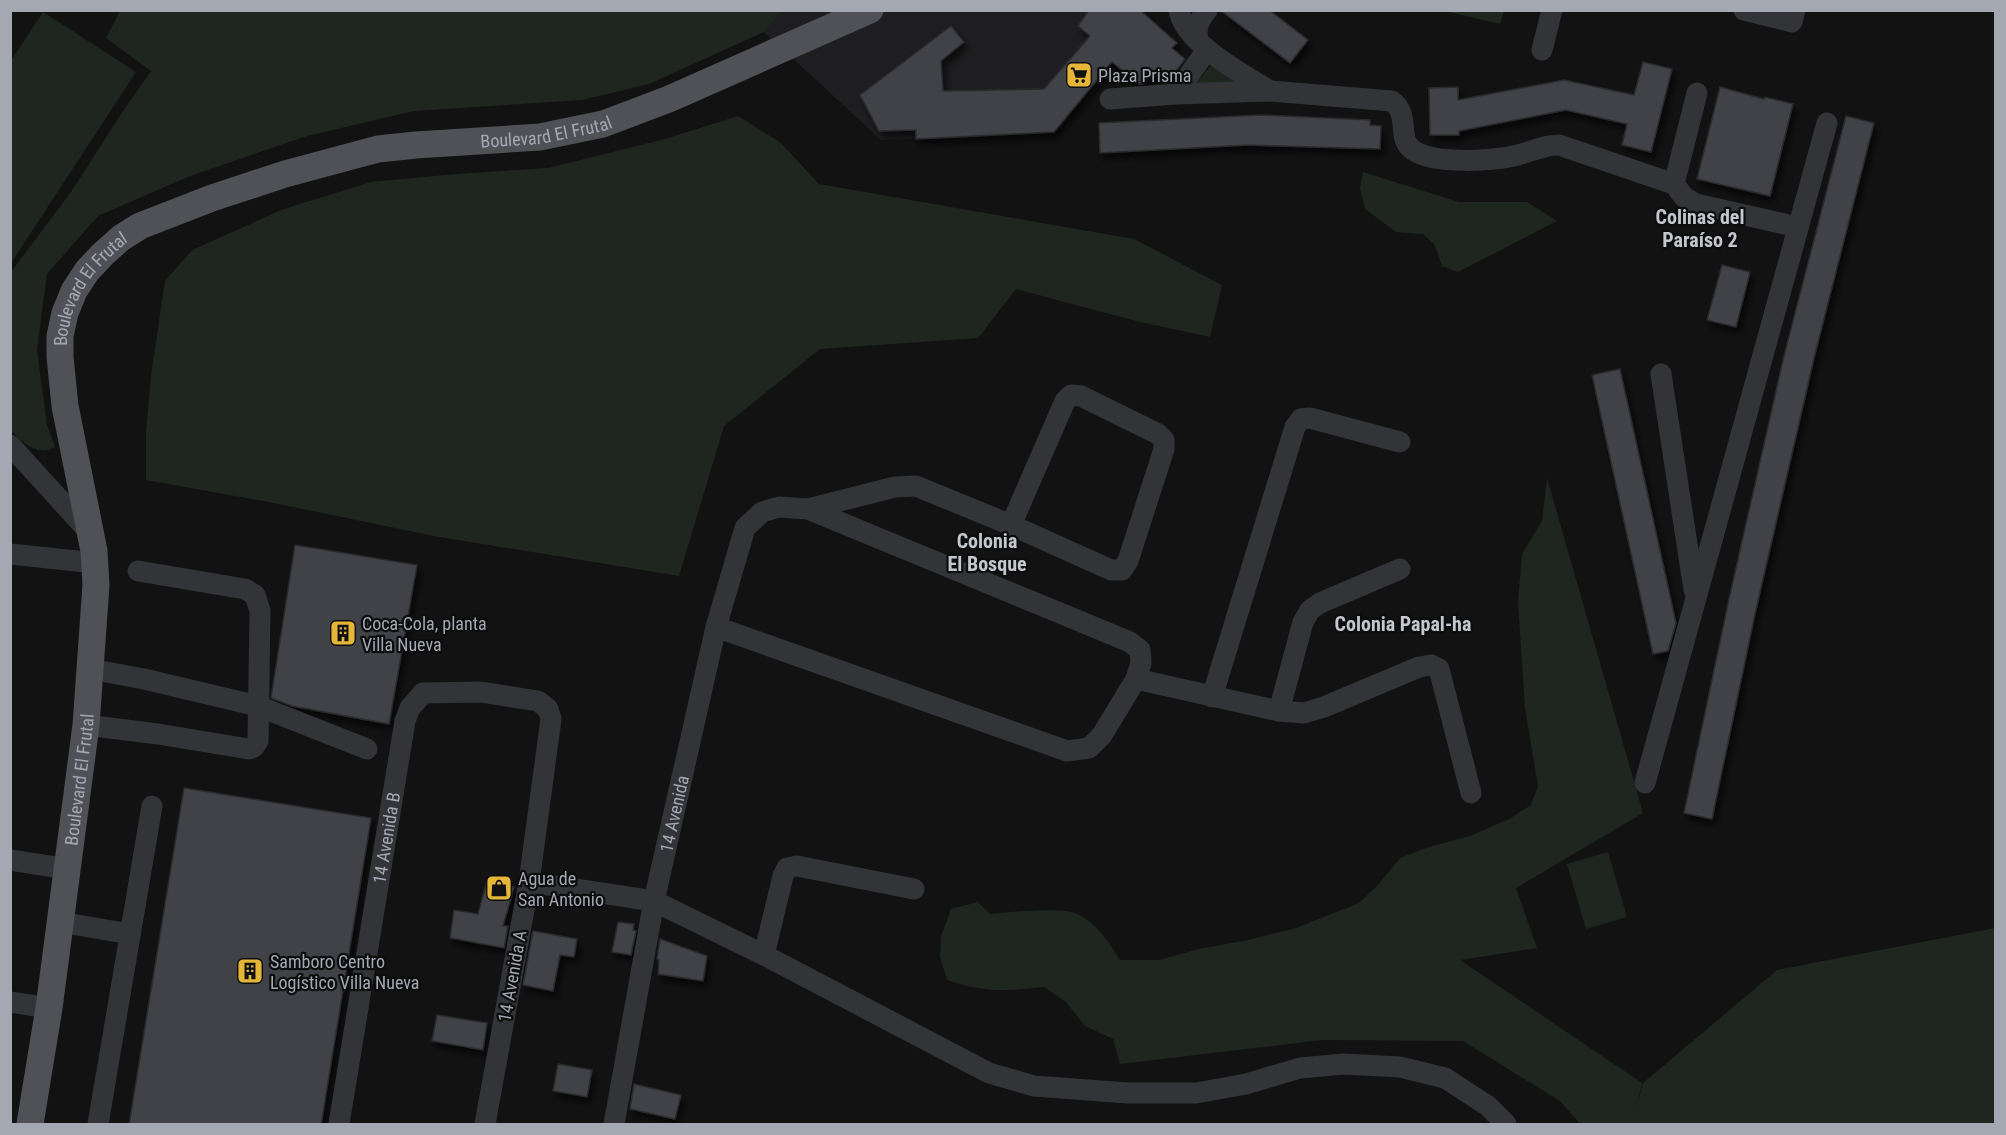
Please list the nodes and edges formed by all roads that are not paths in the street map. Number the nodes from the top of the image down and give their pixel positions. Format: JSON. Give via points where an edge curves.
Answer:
{"nodes":[{"id":1,"x":870,"y":10,"type":"edge"},
{"id":2,"x":1179,"y":10,"type":"edge"},
{"id":3,"x":1207,"y":10,"type":"edge"},
{"id":4,"x":1552,"y":10,"type":"edge"},
{"id":5,"x":1744,"y":10,"type":"edge"},
{"id":6,"x":1795,"y":10,"type":"edge"},
{"id":7,"x":1203,"y":44,"type":"junction"},
{"id":8,"x":1542,"y":50,"type":"dead end"},
{"id":9,"x":1270,"y":91,"type":"junction"},
{"id":10,"x":1697,"y":93,"type":"dead end"},
{"id":11,"x":1174,"y":94,"type":"junction"},
{"id":12,"x":1110,"y":99,"type":"dead end"},
{"id":13,"x":1827,"y":123,"type":"dead end"},
{"id":14,"x":1674,"y":184,"type":"junction"},
{"id":15,"x":1798,"y":227,"type":"junction"},
{"id":16,"x":1661,"y":374,"type":"dead end"},
{"id":17,"x":1400,"y":442,"type":"dead end"},
{"id":18,"x":10,"y":445,"type":"edge"},
{"id":19,"x":808,"y":509,"type":"junction"},
{"id":20,"x":1011,"y":525,"type":"junction"},
{"id":21,"x":91,"y":534,"type":"junction"},
{"id":22,"x":10,"y":554,"type":"edge"},
{"id":23,"x":96,"y":563,"type":"junction"},
{"id":24,"x":1400,"y":569,"type":"dead end"},
{"id":25,"x":138,"y":571,"type":"dead end"},
{"id":26,"x":1695,"y":600,"type":"junction"},
{"id":27,"x":716,"y":627,"type":"junction"},
{"id":28,"x":90,"y":669,"type":"junction"},
{"id":29,"x":1136,"y":679,"type":"junction"},
{"id":30,"x":1212,"y":697,"type":"junction"},
{"id":31,"x":258,"y":706,"type":"junction"},
{"id":32,"x":1279,"y":711,"type":"junction"},
{"id":33,"x":551,"y":719,"type":"joint"},
{"id":34,"x":86,"y":725,"type":"junction"},
{"id":35,"x":367,"y":749,"type":"dead end"},
{"id":36,"x":1645,"y":783,"type":"dead end"},
{"id":37,"x":1471,"y":793,"type":"dead end"},
{"id":38,"x":152,"y":806,"type":"dead end"},
{"id":39,"x":10,"y":860,"type":"edge"},
{"id":40,"x":68,"y":868,"type":"junction"},
{"id":41,"x":529,"y":882,"type":"junction"},
{"id":42,"x":914,"y":890,"type":"dead end"},
{"id":43,"x":654,"y":901,"type":"junction"},
{"id":44,"x":60,"y":922,"type":"junction"},
{"id":45,"x":130,"y":934,"type":"junction"},
{"id":46,"x":764,"y":955,"type":"junction"},
{"id":47,"x":10,"y":1002,"type":"edge"},
{"id":48,"x":49,"y":1008,"type":"junction"},
{"id":49,"x":30,"y":1125,"type":"edge"},
{"id":50,"x":98,"y":1125,"type":"edge"},
{"id":51,"x":339,"y":1125,"type":"edge"},
{"id":52,"x":485,"y":1125,"type":"edge"},
{"id":53,"x":614,"y":1125,"type":"edge"},
{"id":54,"x":1506,"y":1125,"type":"edge"}],
"edges":[{"from":1,"to":21,"type":"main road","name":"Boulevard El Frutal","via":[[603,124],[557,135],[378,149],[339,158],[172,213],[121,238],[87,271],[74,291],[60,336],[64,398]]},
{"from":2,"to":7,"type":"street","via":[[1185,26]]},
{"from":3,"to":7,"type":"street","via":[[1197,30]]},
{"from":4,"to":8,"type":"street"},
{"from":5,"to":6,"type":"street","via":[[1792,22]]},
{"from":7,"to":9,"type":"street"},
{"from":7,"to":11,"type":"street"},
{"from":9,"to":11,"type":"street"},
{"from":9,"to":14,"type":"street","via":[[1392,101],[1401,111],[1405,140],[1411,150],[1430,158],[1475,161],[1559,145]]},
{"from":10,"to":14,"type":"street"},
{"from":11,"to":12,"type":"street"},
{"from":13,"to":15,"type":"street"},
{"from":14,"to":15,"type":"street","via":[[1696,204]]},
{"from":15,"to":26,"type":"street"},
{"from":16,"to":26,"type":"street"},
{"from":17,"to":30,"type":"street","via":[[1310,418],[1301,419],[1295,427]]},
{"from":18,"to":21,"type":"street"},
{"from":19,"to":20,"type":"street","via":[[895,487],[915,486]]},
{"from":19,"to":27,"type":"street","name":"14 Avenida","via":[[779,507],[762,512],[745,528]]},
{"from":19,"to":29,"type":"street","via":[[1130,642],[1140,650]]},
{"from":20,"to":20,"type":"street","via":[[1111,570],[1122,570],[1164,440],[1081,396],[1071,395]]},
{"from":21,"to":23,"type":"main road","name":"Boulevard El Frutal"},
{"from":22,"to":23,"type":"street"},
{"from":23,"to":28,"type":"main road","name":"Boulevard El Frutal"},
{"from":24,"to":32,"type":"street","via":[[1310,610]]},
{"from":25,"to":31,"type":"street","via":[[245,589],[255,595],[260,611]]},
{"from":26,"to":36,"type":"street"},
{"from":27,"to":29,"type":"street","via":[[1067,751],[1089,748],[1102,735]]},
{"from":27,"to":43,"type":"street","name":"14 Avenida"},
{"from":28,"to":31,"type":"street"},
{"from":28,"to":34,"type":"main road","name":"Boulevard El Frutal"},
{"from":29,"to":30,"type":"street"},
{"from":30,"to":32,"type":"street"},
{"from":31,"to":34,"type":"street","via":[[258,741],[249,749]]},
{"from":31,"to":35,"type":"street"},
{"from":32,"to":37,"type":"street","via":[[1304,713],[1324,708],[1431,665],[1439,669]]},
{"from":33,"to":41,"type":"street","name":"14 Avenida A"},
{"from":33,"to":51,"type":"street","name":"14 Avenida B","via":[[548,709],[538,701],[481,692],[423,693],[410,708]]},
{"from":34,"to":40,"type":"main road","name":"Boulevard El Frutal"},
{"from":38,"to":45,"type":"street"},
{"from":39,"to":40,"type":"street"},
{"from":40,"to":44,"type":"main road","name":"Boulevard El Frutal"},
{"from":41,"to":43,"type":"street"},
{"from":41,"to":52,"type":"street","name":"14 Avenida A"},
{"from":42,"to":46,"type":"street","via":[[797,866],[787,868]]},
{"from":43,"to":46,"type":"street"},
{"from":43,"to":53,"type":"street","name":"14 Avenida"},
{"from":44,"to":45,"type":"street"},
{"from":44,"to":48,"type":"main road","name":"Boulevard El Frutal"},
{"from":45,"to":50,"type":"street"},
{"from":46,"to":54,"type":"street","via":[[988,1073],[1034,1086],[1196,1093],[1300,1068],[1344,1064],[1400,1067],[1445,1078],[1488,1106]]},
{"from":47,"to":48,"type":"street"},
{"from":48,"to":49,"type":"main road","name":"Boulevard El Frutal"}]}
